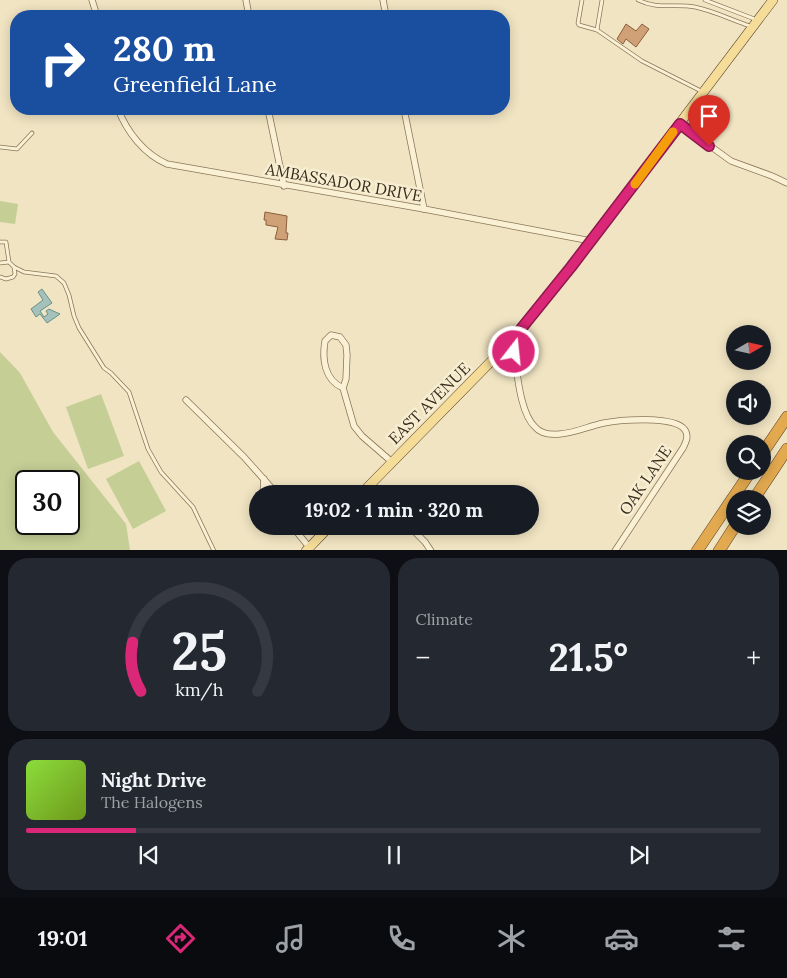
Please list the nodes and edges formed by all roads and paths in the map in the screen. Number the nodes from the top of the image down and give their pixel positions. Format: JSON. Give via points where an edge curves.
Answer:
{"nodes":[{"id":1,"x":582,"y":0,"type":"edge"},
{"id":2,"x":602,"y":0,"type":"edge"},
{"id":3,"x":638,"y":0,"type":"edge"},
{"id":4,"x":705,"y":0,"type":"edge"},
{"id":5,"x":773,"y":0,"type":"edge"},
{"id":6,"x":755,"y":24,"type":"junction"},
{"id":7,"x":597,"y":30,"type":"junction"},
{"id":8,"x":704,"y":92,"type":"junction"},
{"id":9,"x":121,"y":115,"type":"edge"},
{"id":10,"x":269,"y":115,"type":"edge"},
{"id":11,"x":405,"y":115,"type":"edge"},
{"id":12,"x":680,"y":124,"type":"junction"},
{"id":13,"x":32,"y":132,"type":"dead end"},
{"id":14,"x":0,"y":147,"type":"edge"},
{"id":15,"x":787,"y":183,"type":"edge"},
{"id":16,"x":284,"y":186,"type":"junction"},
{"id":17,"x":424,"y":209,"type":"junction"},
{"id":18,"x":591,"y":241,"type":"junction"},
{"id":19,"x":0,"y":242,"type":"edge"},
{"id":20,"x":9,"y":262,"type":"junction"},
{"id":21,"x":0,"y":263,"type":"edge"},
{"id":22,"x":14,"y":267,"type":"junction"},
{"id":23,"x":0,"y":277,"type":"edge"},
{"id":24,"x":512,"y":340,"type":"junction"},
{"id":25,"x":343,"y":388,"type":"junction"},
{"id":26,"x":186,"y":400,"type":"dead end"},
{"id":27,"x":787,"y":417,"type":"edge"},
{"id":28,"x":771,"y":441,"type":"edge"},
{"id":29,"x":787,"y":449,"type":"edge"},
{"id":30,"x":392,"y":462,"type":"junction"},
{"id":31,"x":264,"y":480,"type":"junction"},
{"id":32,"x":745,"y":480,"type":"edge"},
{"id":33,"x":264,"y":485,"type":"edge"},
{"id":34,"x":269,"y":485,"type":"edge"},
{"id":35,"x":369,"y":485,"type":"edge"},
{"id":36,"x":760,"y":490,"type":"edge"},
{"id":37,"x":298,"y":535,"type":"edge"},
{"id":38,"x":321,"y":535,"type":"edge"},
{"id":39,"x":418,"y":535,"type":"edge"},
{"id":40,"x":729,"y":535,"type":"edge"},
{"id":41,"x":308,"y":549,"type":"edge"},
{"id":42,"x":214,"y":550,"type":"edge"},
{"id":43,"x":431,"y":550,"type":"edge"},
{"id":44,"x":614,"y":550,"type":"edge"},
{"id":45,"x":698,"y":550,"type":"edge"},
{"id":46,"x":719,"y":550,"type":"edge"}],
"edges":[{"from":1,"to":7,"type":"lane","via":[[578,23]]},
{"from":2,"to":7,"type":"lane"},
{"from":3,"to":6,"type":"lane","via":[[654,6],[693,7]]},
{"from":4,"to":6,"type":"lane"},
{"from":5,"to":6,"type":"main road","name":"EAST AVENUE"},
{"from":6,"to":8,"type":"main road","name":"EAST AVENUE"},
{"from":7,"to":8,"type":"lane","via":[[649,65]]},
{"from":8,"to":12,"type":"main road","name":"EAST AVENUE"},
{"from":9,"to":16,"type":"street","name":"AMBASSADOR DRIVE","via":[[140,145],[160,161]]},
{"from":10,"to":16,"type":"street"},
{"from":11,"to":17,"type":"street"},
{"from":12,"to":15,"type":"street","via":[[731,161]]},
{"from":12,"to":18,"type":"main road","name":"EAST AVENUE"},
{"from":13,"to":14,"type":"lane","via":[[17,149]]},
{"from":16,"to":17,"type":"street","name":"AMBASSADOR DRIVE"},
{"from":17,"to":18,"type":"street","name":"AMBASSADOR DRIVE"},
{"from":18,"to":24,"type":"main road","name":"EAST AVENUE"},
{"from":19,"to":20,"type":"lane","via":[[6,242]]},
{"from":20,"to":21,"type":"lane"},
{"from":20,"to":22,"type":"lane"},
{"from":22,"to":23,"type":"lane","via":[[13,277]]},
{"from":22,"to":42,"type":"lane","via":[[24,272],[56,276],[64,283],[79,328],[104,368],[129,392],[148,449],[161,472],[193,507]]},
{"from":24,"to":30,"type":"main road","name":"EAST AVENUE"},
{"from":24,"to":44,"type":"street","name":"OAK LANE","via":[[522,405],[539,431],[561,434],[604,423],[652,420],[678,425],[686,432],[683,448]]},
{"from":25,"to":25,"type":"street","via":[[346,345],[340,337],[331,335],[325,341],[323,363],[337,385]]},
{"from":25,"to":30,"type":"street","via":[[358,432]]},
{"from":26,"to":31,"type":"street"},
{"from":27,"to":28,"type":"highway"},
{"from":29,"to":36,"type":"highway"},
{"from":30,"to":35,"type":"main road","name":"EAST AVENUE"},
{"from":31,"to":33,"type":"street"},
{"from":31,"to":34,"type":"street"},
{"from":32,"to":45,"type":"highway"},
{"from":37,"to":41,"type":"street"},
{"from":38,"to":41,"type":"main road"},
{"from":39,"to":43,"type":"street"},
{"from":40,"to":46,"type":"highway"}]}
